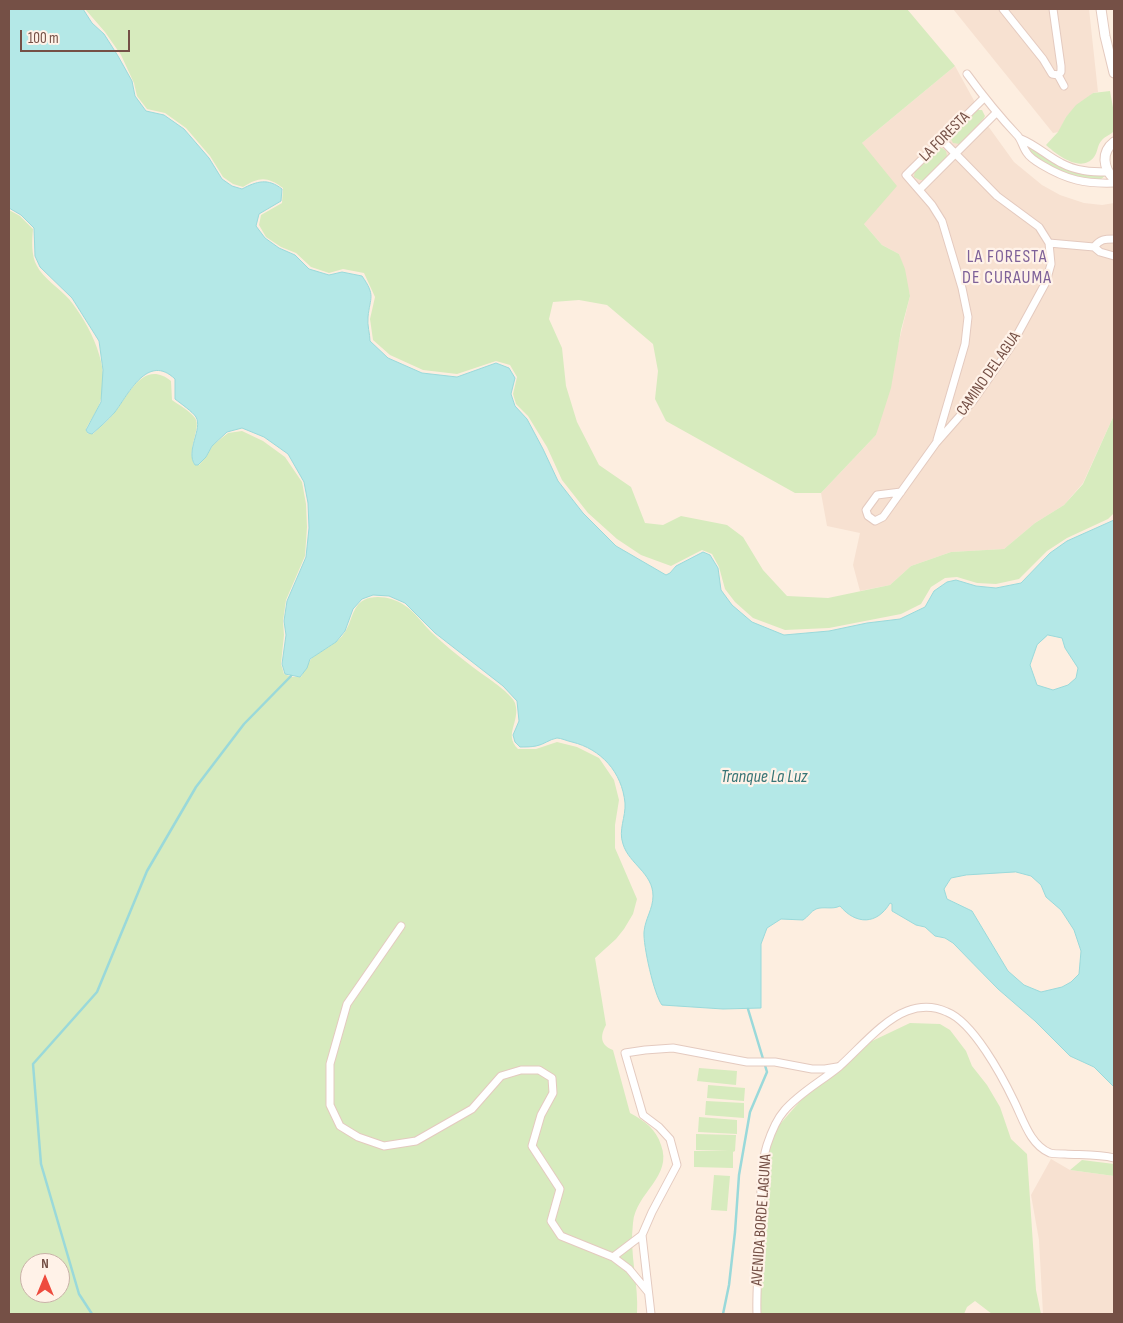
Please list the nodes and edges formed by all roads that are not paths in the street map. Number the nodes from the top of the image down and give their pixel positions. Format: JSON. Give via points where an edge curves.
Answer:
{"nodes":[{"id":1,"x":1002,"y":9,"type":"edge"},
{"id":2,"x":1052,"y":9,"type":"edge"},
{"id":3,"x":1101,"y":9,"type":"edge"},
{"id":4,"x":1059,"y":55,"type":"junction"},
{"id":5,"x":1043,"y":59,"type":"junction"},
{"id":6,"x":1114,"y":73,"type":"edge"},
{"id":7,"x":967,"y":74,"type":"dead end"},
{"id":8,"x":1058,"y":75,"type":"junction"},
{"id":9,"x":1064,"y":86,"type":"dead end"},
{"id":10,"x":984,"y":98,"type":"junction"},
{"id":11,"x":996,"y":113,"type":"junction"},
{"id":12,"x":942,"y":140,"type":"junction"},
{"id":13,"x":1021,"y":140,"type":"junction"},
{"id":14,"x":1114,"y":142,"type":"edge"},
{"id":15,"x":955,"y":153,"type":"junction"},
{"id":16,"x":1111,"y":172,"type":"edge"},
{"id":17,"x":1114,"y":180,"type":"edge"},
{"id":18,"x":1114,"y":183,"type":"edge"},
{"id":19,"x":919,"y":190,"type":"junction"},
{"id":20,"x":1114,"y":239,"type":"edge"},
{"id":21,"x":1049,"y":243,"type":"junction"},
{"id":22,"x":1094,"y":247,"type":"junction"},
{"id":23,"x":1114,"y":256,"type":"edge"},
{"id":24,"x":936,"y":443,"type":"junction"},
{"id":25,"x":900,"y":492,"type":"junction"},
{"id":26,"x":401,"y":926,"type":"dead end"},
{"id":27,"x":839,"y":1066,"type":"junction"},
{"id":28,"x":1114,"y":1158,"type":"edge"},
{"id":29,"x":642,"y":1235,"type":"junction"},
{"id":30,"x":613,"y":1257,"type":"junction"},
{"id":31,"x":648,"y":1292,"type":"junction"},
{"id":32,"x":651,"y":1314,"type":"edge"},
{"id":33,"x":757,"y":1314,"type":"edge"}],
"edges":[{"from":1,"to":5,"type":"street"},
{"from":2,"to":4,"type":"street"},
{"from":3,"to":6,"type":"street"},
{"from":4,"to":5,"type":"street","via":[[1049,62]]},
{"from":4,"to":8,"type":"street","via":[[1061,72]]},
{"from":5,"to":8,"type":"street","via":[[1052,74]]},
{"from":7,"to":10,"type":"street"},
{"from":8,"to":9,"type":"street"},
{"from":10,"to":11,"type":"street"},
{"from":10,"to":12,"type":"street","name":"LA FORESTA"},
{"from":11,"to":13,"type":"street"},
{"from":11,"to":15,"type":"street","name":"LA FORESTA"},
{"from":12,"to":15,"type":"street"},
{"from":12,"to":19,"type":"street","name":"LA FORESTA","via":[[906,175]]},
{"from":13,"to":16,"type":"street","via":[[1075,169]]},
{"from":13,"to":18,"type":"street","via":[[1027,153],[1037,162],[1060,175],[1091,184]]},
{"from":14,"to":16,"type":"street","via":[[1105,156]]},
{"from":15,"to":19,"type":"street","name":"LA FORESTA"},
{"from":15,"to":21,"type":"street","via":[[997,196],[1039,227]]},
{"from":16,"to":17,"type":"street"},
{"from":19,"to":24,"type":"street","via":[[942,222],[968,317],[965,344]]},
{"from":20,"to":22,"type":"street","via":[[1104,239]]},
{"from":21,"to":22,"type":"street"},
{"from":21,"to":24,"type":"street","name":"CAMINO DEL AGUA","via":[[1049,273],[1010,348],[973,401]]},
{"from":22,"to":23,"type":"street"},
{"from":24,"to":25,"type":"street","name":"CAMINO DEL AGUA"},
{"from":25,"to":25,"type":"street","name":"CAMINO DEL AGUA","via":[[877,495],[866,510],[868,516],[875,521],[883,517]]},
{"from":26,"to":30,"type":"street","via":[[347,1004],[330,1064],[330,1104],[340,1126],[358,1137],[384,1146],[416,1141],[472,1109],[501,1076],[521,1070],[539,1070],[552,1078],[553,1093],[541,1115],[532,1146],[560,1189],[551,1221],[561,1236]]},
{"from":27,"to":28,"type":"street","name":"AVENIDA BORDE LAGUNA","via":[[896,1016],[920,1007],[947,1011],[972,1031],[1012,1097],[1034,1142],[1050,1153]]},
{"from":27,"to":29,"type":"street","via":[[812,1069],[775,1062],[747,1062],[673,1048],[625,1054],[643,1115],[670,1139],[677,1165]]},
{"from":27,"to":33,"type":"street","name":"AVENIDA BORDE LAGUNA","via":[[784,1111],[767,1146],[762,1175]]},
{"from":29,"to":30,"type":"street"},
{"from":29,"to":31,"type":"street"},
{"from":30,"to":31,"type":"street"},
{"from":31,"to":32,"type":"street"}]}
